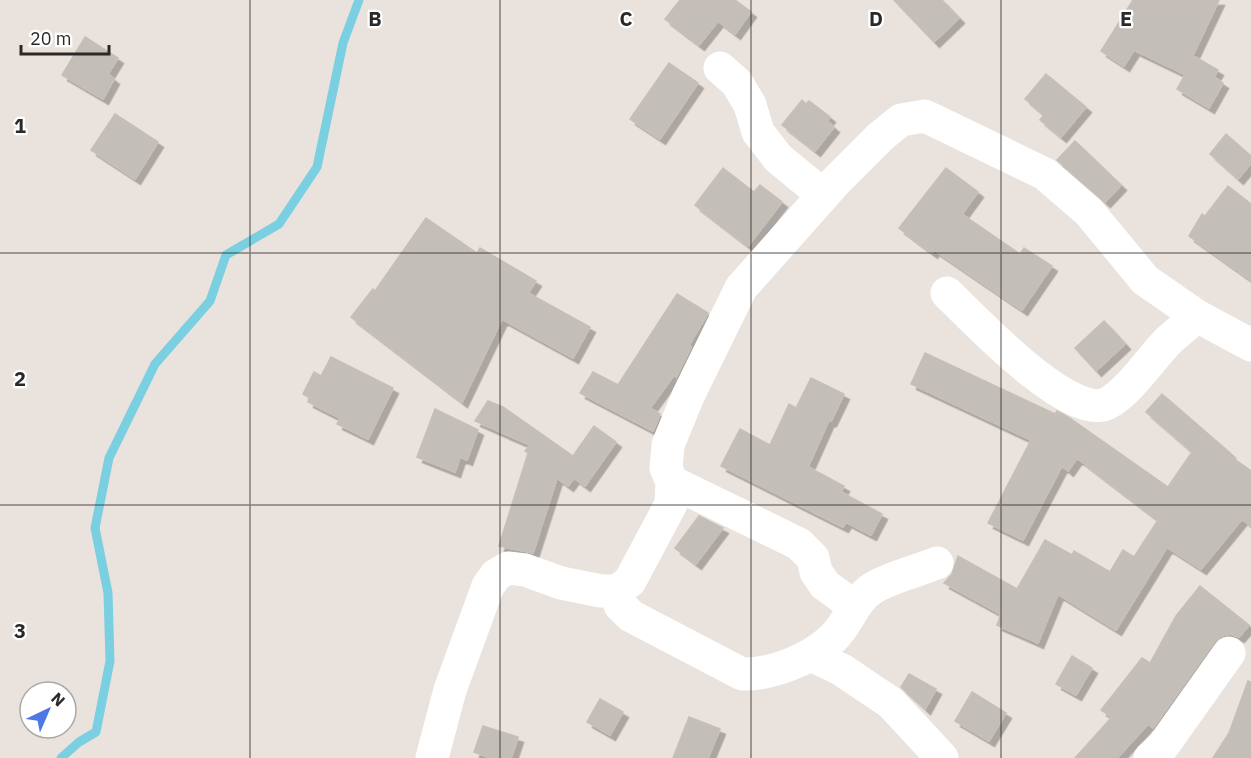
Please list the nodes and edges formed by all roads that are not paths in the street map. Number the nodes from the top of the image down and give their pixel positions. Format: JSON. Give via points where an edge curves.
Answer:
{"nodes":[{"id":1,"x":720,"y":68,"type":"dead end"},
{"id":2,"x":823,"y":195,"type":"junction"},
{"id":3,"x":947,"y":293,"type":"dead end"},
{"id":4,"x":1197,"y":316,"type":"junction"},
{"id":5,"x":1251,"y":345,"type":"edge"},
{"id":6,"x":672,"y":482,"type":"junction"},
{"id":7,"x":937,"y":563,"type":"dead end"},
{"id":8,"x":618,"y":591,"type":"junction"},
{"id":9,"x":854,"y":606,"type":"junction"},
{"id":10,"x":1229,"y":653,"type":"dead end"},
{"id":11,"x":811,"y":655,"type":"junction"},
{"id":12,"x":432,"y":758,"type":"edge"},
{"id":13,"x":942,"y":758,"type":"edge"},
{"id":14,"x":1150,"y":758,"type":"edge"}],
"edges":[{"from":1,"to":2,"type":"street","via":[[737,83],[750,105],[758,132],[778,158]]},
{"from":2,"to":4,"type":"street","via":[[880,137],[902,120],[925,116],[1045,174],[1089,212],[1145,280]]},
{"from":2,"to":6,"type":"street","via":[[741,288],[668,445],[666,468]]},
{"from":3,"to":4,"type":"street","via":[[1022,366],[1091,406],[1107,404],[1118,395]]},
{"from":4,"to":5,"type":"street"},
{"from":6,"to":8,"type":"street","via":[[671,504],[630,581]]},
{"from":6,"to":9,"type":"street","via":[[799,544],[813,558],[825,585]]},
{"from":7,"to":9,"type":"street","via":[[873,588]]},
{"from":8,"to":11,"type":"street","via":[[620,605],[631,616],[742,674],[758,675]]},
{"from":8,"to":12,"type":"street","via":[[561,583],[525,570],[508,568],[496,575],[488,586],[450,690]]},
{"from":9,"to":11,"type":"street","via":[[835,638]]},
{"from":10,"to":14,"type":"street","via":[[1163,746]]},
{"from":11,"to":13,"type":"street","via":[[842,670],[891,703]]}]}
